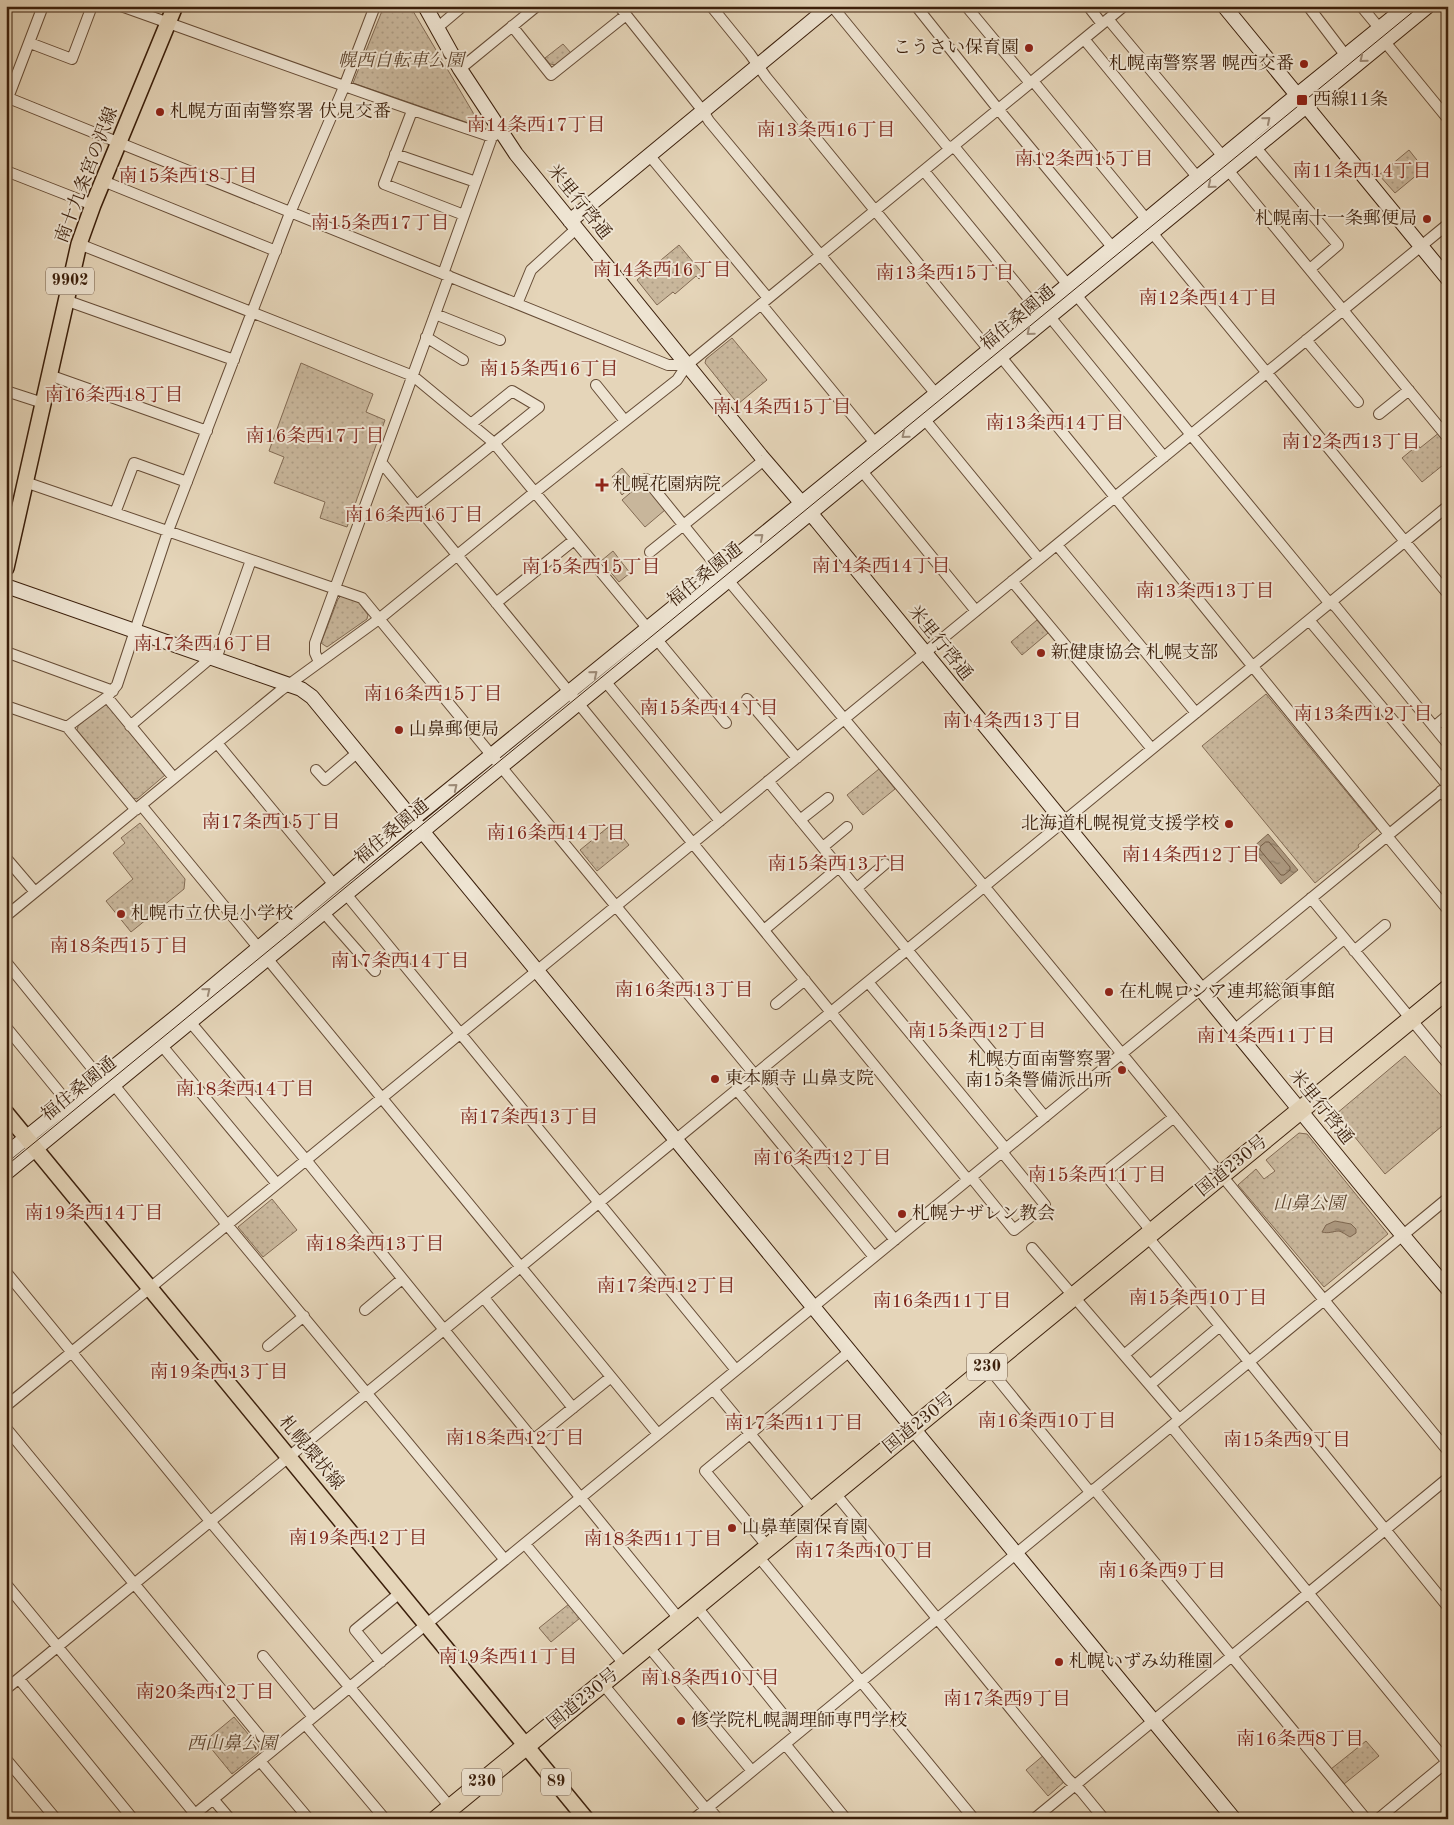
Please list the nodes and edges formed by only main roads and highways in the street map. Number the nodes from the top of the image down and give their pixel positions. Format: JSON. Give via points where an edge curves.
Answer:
{"nodes":[{"id":1,"x":175,"y":6,"type":"edge"},
{"id":2,"x":6,"y":568,"type":"edge"},
{"id":3,"x":1448,"y":989,"type":"edge"},
{"id":4,"x":6,"y":1113,"type":"edge"},
{"id":5,"x":526,"y":1746,"type":"junction"},
{"id":6,"x":444,"y":1813,"type":"edge"},
{"id":7,"x":586,"y":1819,"type":"edge"}],
"edges":[{"from":1,"to":2,"type":"main road","name":"南十九条宮の沢線","number":"9902","via":[[79,244]]},
{"from":3,"to":5,"type":"highway","name":"国道230号","number":"230"},
{"from":4,"to":5,"type":"main road","name":"札幌環状線","number":"89"},
{"from":5,"to":6,"type":"highway","name":"国道230号","number":"230"},
{"from":5,"to":7,"type":"main road","name":"札幌環状線","number":"89"}]}
